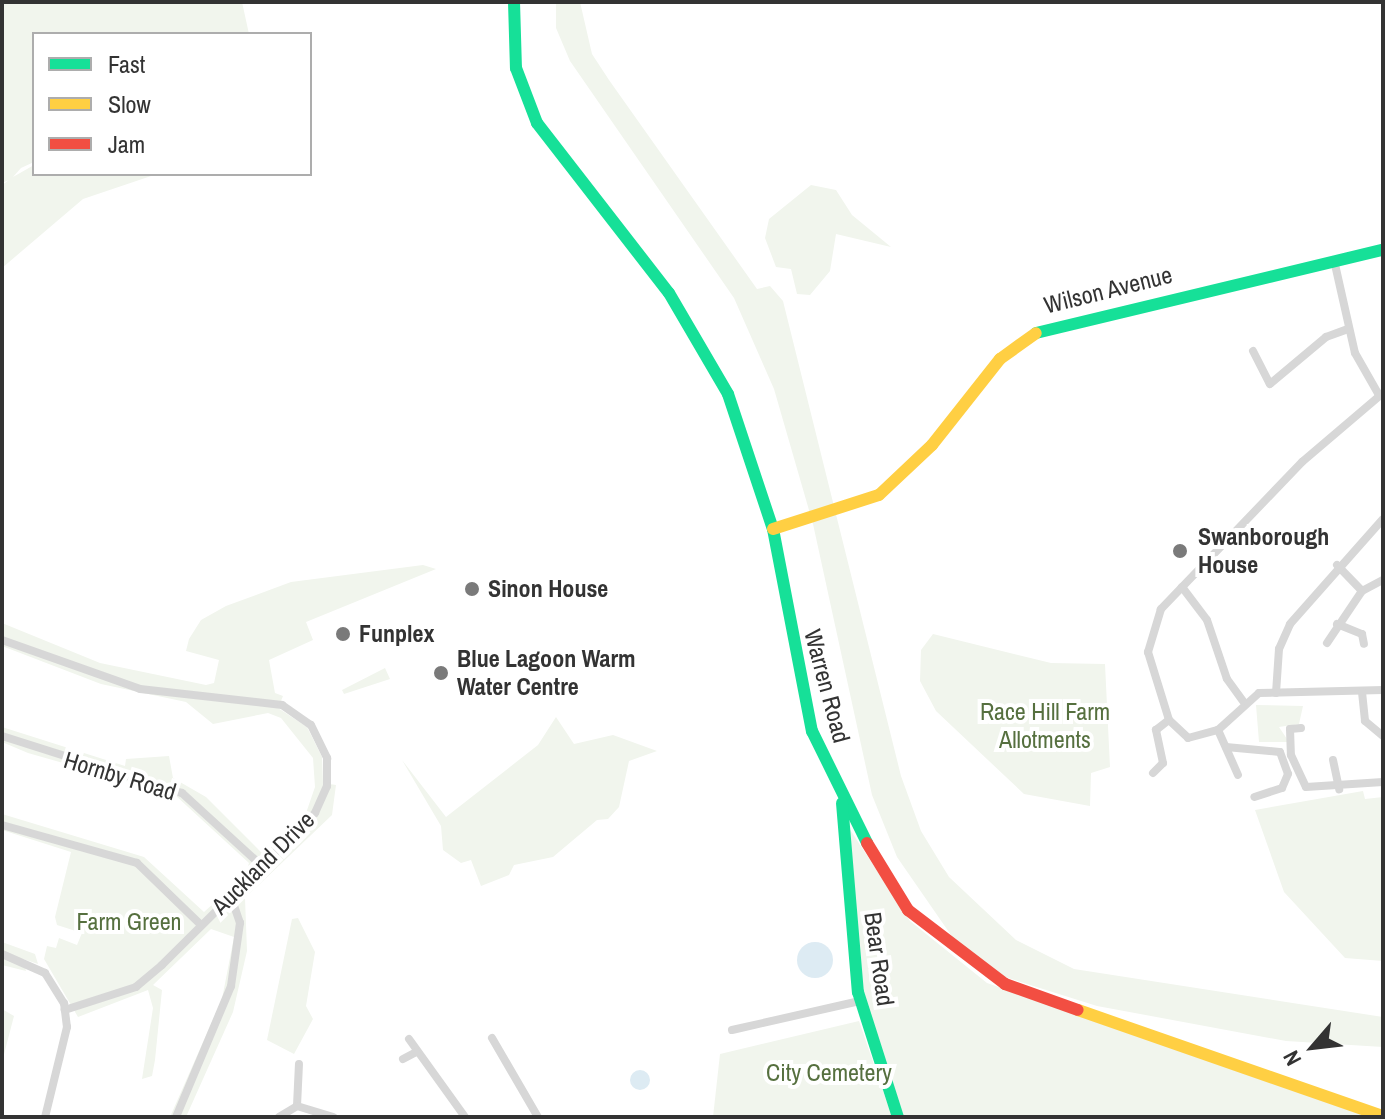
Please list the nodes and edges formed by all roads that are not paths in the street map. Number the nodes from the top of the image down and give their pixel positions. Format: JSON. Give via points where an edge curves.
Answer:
{"nodes":[{"id":1,"x":514,"y":2,"type":"edge"},
{"id":2,"x":1383,"y":250,"type":"edge"},
{"id":3,"x":1334,"y":260,"type":"junction"},
{"id":4,"x":1348,"y":329,"type":"junction"},
{"id":5,"x":1253,"y":351,"type":"dead end"},
{"id":6,"x":1381,"y":394,"type":"edge"},
{"id":7,"x":1383,"y":519,"type":"edge"},
{"id":8,"x":773,"y":529,"type":"junction"},
{"id":9,"x":1337,"y":565,"type":"junction"},
{"id":10,"x":1383,"y":580,"type":"edge"},
{"id":11,"x":1182,"y":587,"type":"junction"},
{"id":12,"x":1362,"y":591,"type":"junction"},
{"id":13,"x":1337,"y":624,"type":"junction"},
{"id":14,"x":1371,"y":628,"type":"dead end"},
{"id":15,"x":1362,"y":634,"type":"junction"},
{"id":16,"x":2,"y":640,"type":"edge"},
{"id":17,"x":1327,"y":643,"type":"dead end"},
{"id":18,"x":1364,"y":644,"type":"dead end"},
{"id":19,"x":1383,"y":690,"type":"edge"},
{"id":20,"x":1362,"y":692,"type":"junction"},
{"id":21,"x":1276,"y":693,"type":"junction"},
{"id":22,"x":1243,"y":701,"type":"junction"},
{"id":23,"x":1169,"y":720,"type":"junction"},
{"id":24,"x":1301,"y":728,"type":"dead end"},
{"id":25,"x":1218,"y":730,"type":"junction"},
{"id":26,"x":2,"y":736,"type":"edge"},
{"id":27,"x":1383,"y":736,"type":"edge"},
{"id":28,"x":1226,"y":747,"type":"junction"},
{"id":29,"x":1333,"y":760,"type":"dead end"},
{"id":30,"x":1153,"y":773,"type":"dead end"},
{"id":31,"x":1238,"y":775,"type":"dead end"},
{"id":32,"x":1383,"y":782,"type":"edge"},
{"id":33,"x":1339,"y":789,"type":"junction"},
{"id":34,"x":1254,"y":797,"type":"dead end"},
{"id":35,"x":842,"y":803,"type":"junction"},
{"id":36,"x":2,"y":825,"type":"edge"},
{"id":37,"x":262,"y":866,"type":"junction"},
{"id":38,"x":231,"y":897,"type":"junction"},
{"id":39,"x":201,"y":925,"type":"junction"},
{"id":40,"x":2,"y":954,"type":"edge"},
{"id":41,"x":860,"y":1001,"type":"junction"},
{"id":42,"x":65,"y":1010,"type":"junction"},
{"id":43,"x":732,"y":1030,"type":"dead end"},
{"id":44,"x":492,"y":1038,"type":"dead end"},
{"id":45,"x":409,"y":1039,"type":"dead end"},
{"id":46,"x":416,"y":1052,"type":"junction"},
{"id":47,"x":403,"y":1059,"type":"dead end"},
{"id":48,"x":302,"y":1069,"type":"dead end"},
{"id":49,"x":297,"y":1106,"type":"junction"},
{"id":50,"x":1383,"y":1116,"type":"edge"},
{"id":51,"x":45,"y":1117,"type":"edge"},
{"id":52,"x":176,"y":1117,"type":"edge"},
{"id":53,"x":279,"y":1117,"type":"edge"},
{"id":54,"x":333,"y":1117,"type":"edge"},
{"id":55,"x":465,"y":1117,"type":"edge"},
{"id":56,"x":538,"y":1117,"type":"edge"},
{"id":57,"x":898,"y":1117,"type":"edge"}],
"edges":[{"from":1,"to":8,"type":"street","name":"Warren Road","via":[[514,52],[530,109],[626,231],[709,356],[744,432]]},
{"from":2,"to":3,"type":"street","name":"Wilson Avenue"},
{"from":3,"to":4,"type":"street"},
{"from":3,"to":8,"type":"street","name":"Wilson Avenue","via":[[1034,332],[995,365],[888,488],[856,507]]},
{"from":4,"to":5,"type":"street","via":[[1326,337],[1266,387]]},
{"from":4,"to":6,"type":"street"},
{"from":6,"to":11,"type":"street","via":[[1319,445]]},
{"from":7,"to":9,"type":"street"},
{"from":8,"to":35,"type":"street","name":"Warren Road","via":[[796,674]]},
{"from":9,"to":12,"type":"street"},
{"from":9,"to":21,"type":"street","via":[[1284,635]]},
{"from":10,"to":12,"type":"street"},
{"from":11,"to":22,"type":"street","via":[[1207,620],[1227,679]]},
{"from":11,"to":23,"type":"street","via":[[1148,638]]},
{"from":12,"to":13,"type":"street"},
{"from":13,"to":15,"type":"street"},
{"from":13,"to":17,"type":"street"},
{"from":14,"to":15,"type":"street"},
{"from":15,"to":18,"type":"street"},
{"from":16,"to":37,"type":"street","name":"Auckland Drive","via":[[116,683],[279,704],[307,720],[327,758],[325,793]]},
{"from":19,"to":20,"type":"street"},
{"from":20,"to":21,"type":"street"},
{"from":20,"to":27,"type":"street","via":[[1365,721]]},
{"from":21,"to":22,"type":"street"},
{"from":22,"to":25,"type":"street"},
{"from":23,"to":25,"type":"street","via":[[1188,738]]},
{"from":23,"to":30,"type":"street","via":[[1156,730],[1163,763]]},
{"from":24,"to":33,"type":"street","via":[[1286,729],[1303,784]]},
{"from":25,"to":28,"type":"street"},
{"from":26,"to":37,"type":"street","name":"Hornby Road","via":[[182,793]]},
{"from":28,"to":31,"type":"street"},
{"from":28,"to":34,"type":"street","via":[[1280,752],[1288,774],[1282,788]]},
{"from":29,"to":33,"type":"street"},
{"from":32,"to":33,"type":"street"},
{"from":35,"to":41,"type":"street","name":"Bear Road"},
{"from":35,"to":50,"type":"street","name":"Warren Road","via":[[908,910],[991,977]]},
{"from":36,"to":39,"type":"street","via":[[137,863]]},
{"from":37,"to":38,"type":"street","name":"Auckland Drive"},
{"from":38,"to":39,"type":"street","name":"Auckland Drive"},
{"from":38,"to":52,"type":"street","via":[[240,918],[231,986]]},
{"from":39,"to":42,"type":"street","name":"Auckland Drive","via":[[136,987]]},
{"from":40,"to":42,"type":"street","via":[[49,977]]},
{"from":41,"to":43,"type":"street"},
{"from":41,"to":57,"type":"street","name":"Bear Road"},
{"from":42,"to":51,"type":"street"},
{"from":44,"to":56,"type":"street"},
{"from":45,"to":46,"type":"street"},
{"from":46,"to":47,"type":"street"},
{"from":46,"to":55,"type":"street"},
{"from":48,"to":49,"type":"street"},
{"from":49,"to":53,"type":"street"},
{"from":49,"to":54,"type":"street"}]}
